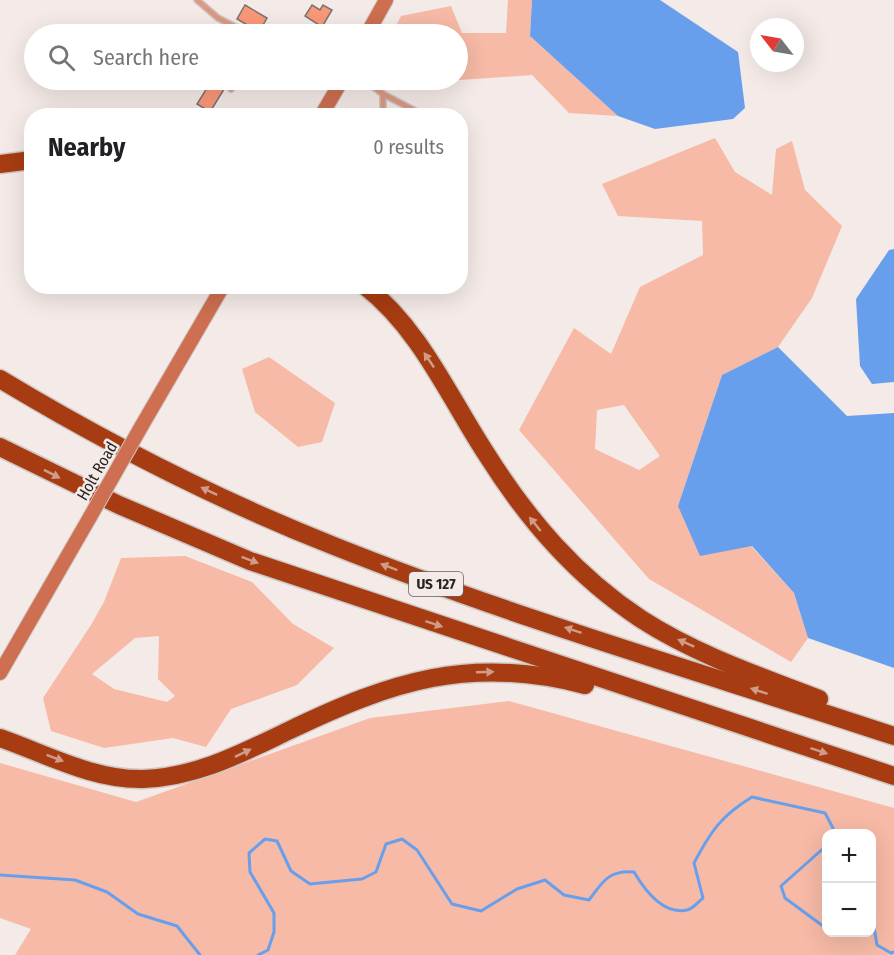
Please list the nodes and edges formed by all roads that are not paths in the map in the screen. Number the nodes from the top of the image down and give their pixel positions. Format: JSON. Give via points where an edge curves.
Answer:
{"nodes":[{"id":1,"x":197,"y":0,"type":"edge"},
{"id":2,"x":382,"y":2,"type":"edge"},
{"id":3,"x":230,"y":24,"type":"edge"},
{"id":4,"x":372,"y":24,"type":"edge"},
{"id":5,"x":334,"y":90,"type":"edge"},
{"id":6,"x":377,"y":90,"type":"edge"},
{"id":7,"x":383,"y":94,"type":"junction"},
{"id":8,"x":325,"y":108,"type":"edge"},
{"id":9,"x":385,"y":108,"type":"edge"},
{"id":10,"x":410,"y":108,"type":"edge"},
{"id":11,"x":24,"y":161,"type":"edge"},
{"id":12,"x":0,"y":164,"type":"edge"},
{"id":13,"x":218,"y":294,"type":"edge"},
{"id":14,"x":373,"y":294,"type":"edge"},
{"id":15,"x":0,"y":379,"type":"edge"},
{"id":16,"x":0,"y":447,"type":"edge"},
{"id":17,"x":0,"y":673,"type":"edge"},
{"id":18,"x":736,"y":724,"type":"junction"},
{"id":19,"x":894,"y":734,"type":"edge"},
{"id":20,"x":0,"y":738,"type":"edge"},
{"id":21,"x":894,"y":776,"type":"edge"}],
"edges":[{"from":1,"to":3,"type":"lane"},
{"from":2,"to":4,"type":"main road"},
{"from":5,"to":8,"type":"main road"},
{"from":6,"to":7,"type":"lane"},
{"from":7,"to":9,"type":"lane"},
{"from":7,"to":10,"type":"lane"},
{"from":11,"to":12,"type":"highway"},
{"from":13,"to":17,"type":"main road","name":"Holt Road","bridge":true},
{"from":19,"to":14,"type":"highway","one_way":true,"via":[[869,719],[673,638],[608,595],[552,544],[532,520],[484,452],[412,333]]},
{"from":19,"to":15,"type":"highway","number":"US 127","one_way":true,"via":[[525,614],[332,545],[142,458]]},
{"from":16,"to":18,"type":"highway","number":"US 127","one_way":true,"via":[[119,506],[250,561]]},
{"from":20,"to":18,"type":"highway","one_way":true,"via":[[100,774],[165,778],[227,761],[382,690],[432,676],[489,672],[553,677],[689,717]]},
{"from":18,"to":21,"type":"highway","number":"US 127","one_way":true}]}
